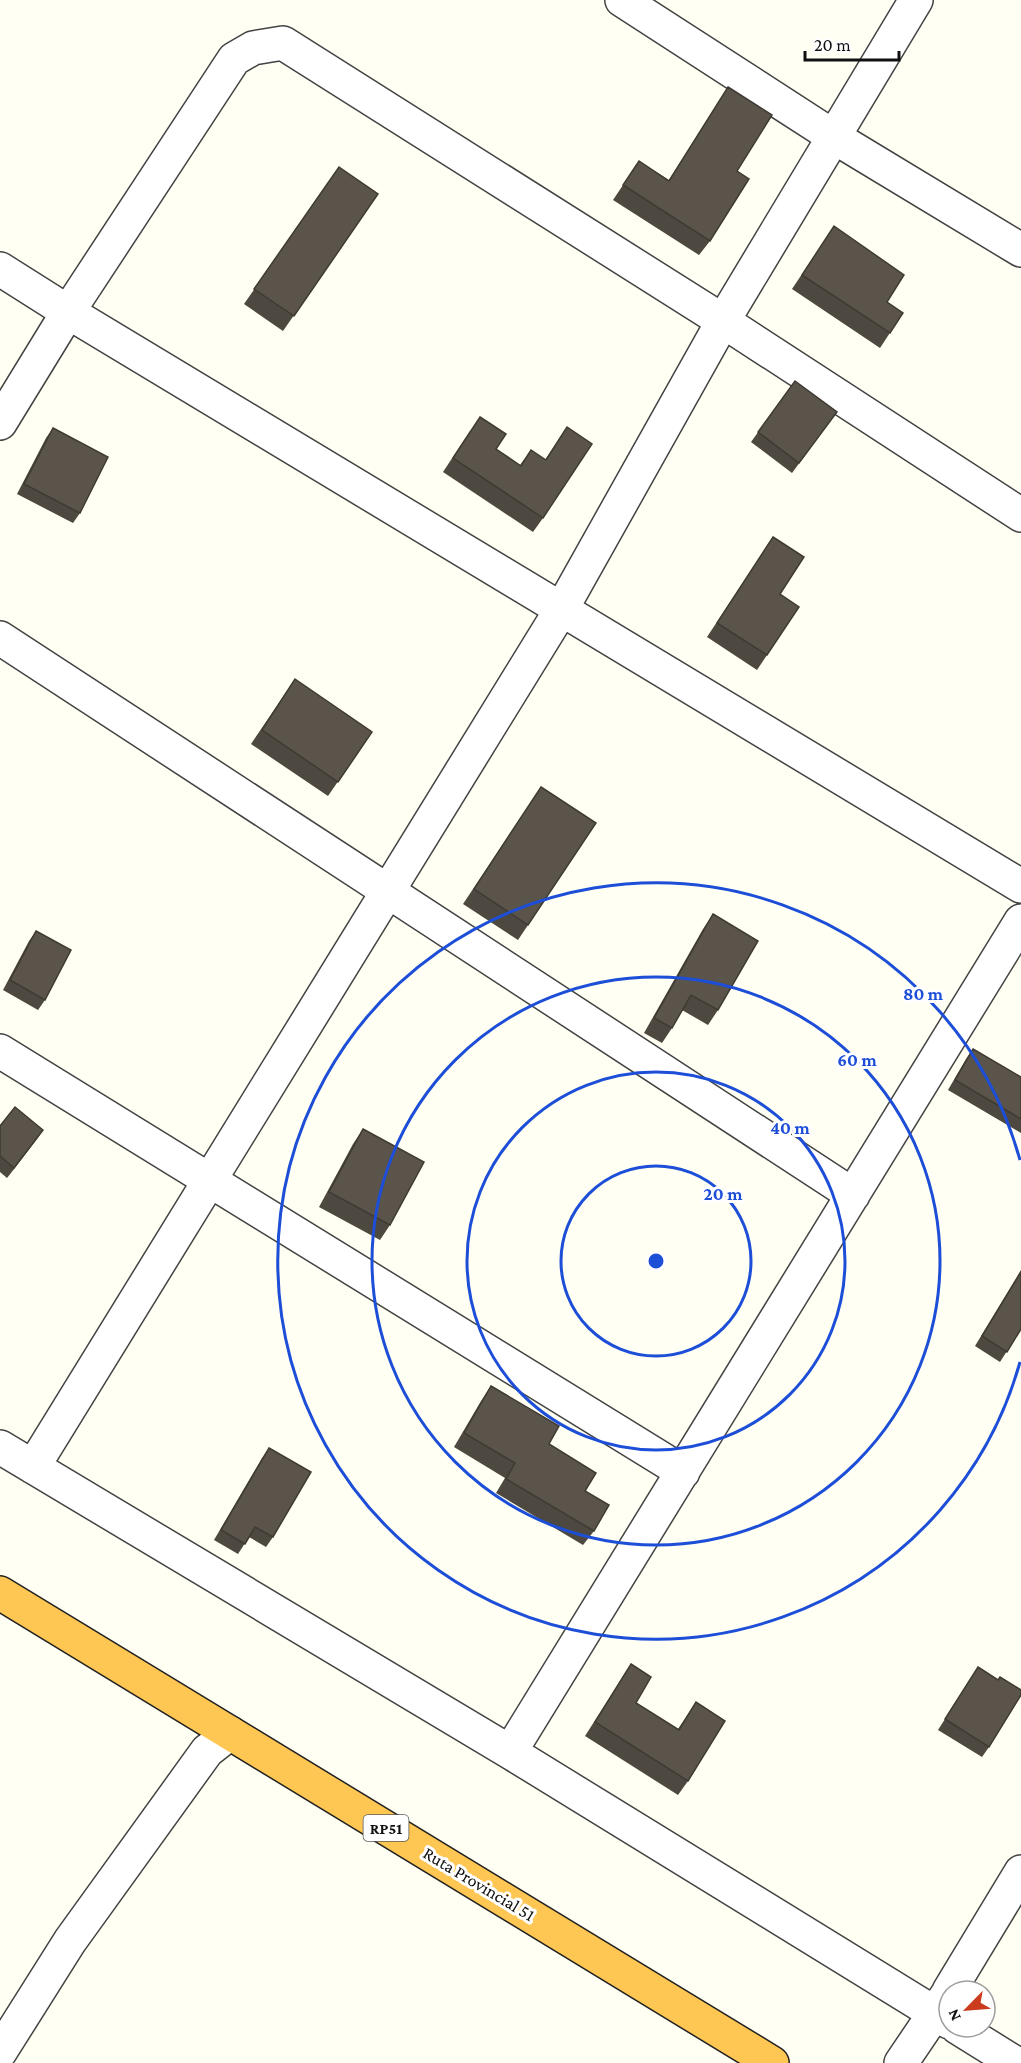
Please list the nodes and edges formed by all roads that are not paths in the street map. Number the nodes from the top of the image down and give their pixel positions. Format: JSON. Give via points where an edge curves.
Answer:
{"nodes":[{"id":1,"x":622,"y":0,"type":"edge"},
{"id":2,"x":916,"y":0,"type":"edge"},
{"id":3,"x":834,"y":137,"type":"junction"},
{"id":4,"x":1021,"y":250,"type":"edge"},
{"id":5,"x":0,"y":269,"type":"edge"},
{"id":6,"x":68,"y":312,"type":"junction"},
{"id":7,"x":723,"y":321,"type":"junction"},
{"id":8,"x":0,"y":423,"type":"edge"},
{"id":9,"x":1021,"y":515,"type":"edge"},
{"id":10,"x":561,"y":610,"type":"junction"},
{"id":11,"x":0,"y":638,"type":"edge"},
{"id":12,"x":1021,"y":886,"type":"edge"},
{"id":13,"x":388,"y":891,"type":"junction"},
{"id":14,"x":1021,"y":921,"type":"edge"},
{"id":15,"x":0,"y":1051,"type":"edge"},
{"id":16,"x":210,"y":1180,"type":"junction"},
{"id":17,"x":853,"y":1195,"type":"junction"},
{"id":18,"x":0,"y":1447,"type":"edge"},
{"id":19,"x":33,"y":1467,"type":"junction"},
{"id":20,"x":683,"y":1472,"type":"junction"},
{"id":21,"x":0,"y":1593,"type":"edge"},
{"id":22,"x":230,"y":1733,"type":"junction"},
{"id":23,"x":510,"y":1752,"type":"junction"},
{"id":24,"x":1021,"y":1872,"type":"edge"},
{"id":25,"x":964,"y":1979,"type":"edge"},
{"id":26,"x":937,"y":2003,"type":"edge"},
{"id":27,"x":937,"y":2022,"type":"edge"},
{"id":28,"x":985,"y":2039,"type":"edge"},
{"id":29,"x":0,"y":2052,"type":"edge"},
{"id":30,"x":772,"y":2063,"type":"edge"},
{"id":31,"x":901,"y":2063,"type":"edge"},
{"id":32,"x":1015,"y":2063,"type":"edge"}],
"edges":[{"from":1,"to":3,"type":"street"},
{"from":2,"to":3,"type":"street"},
{"from":3,"to":4,"type":"street"},
{"from":3,"to":7,"type":"street"},
{"from":5,"to":6,"type":"street"},
{"from":6,"to":7,"type":"street","via":[[234,59],[253,48],[283,43]]},
{"from":6,"to":8,"type":"street"},
{"from":6,"to":10,"type":"street"},
{"from":7,"to":9,"type":"street"},
{"from":7,"to":10,"type":"street"},
{"from":10,"to":12,"type":"street"},
{"from":10,"to":13,"type":"street"},
{"from":11,"to":13,"type":"street"},
{"from":13,"to":16,"type":"street"},
{"from":13,"to":17,"type":"street"},
{"from":14,"to":17,"type":"street"},
{"from":15,"to":16,"type":"street"},
{"from":16,"to":19,"type":"street"},
{"from":16,"to":20,"type":"street"},
{"from":17,"to":20,"type":"street"},
{"from":18,"to":19,"type":"street"},
{"from":19,"to":23,"type":"street"},
{"from":20,"to":23,"type":"street"},
{"from":21,"to":22,"type":"highway","name":"Ruta Provincial 51","number":"RP51"},
{"from":22,"to":29,"type":"street","via":[[207,1751],[70,1941]]},
{"from":22,"to":30,"type":"highway","name":"Ruta Provincial 51","number":"RP51"},
{"from":23,"to":26,"type":"street"},
{"from":24,"to":25,"type":"street"},
{"from":27,"to":31,"type":"street"},
{"from":28,"to":32,"type":"street"}]}
